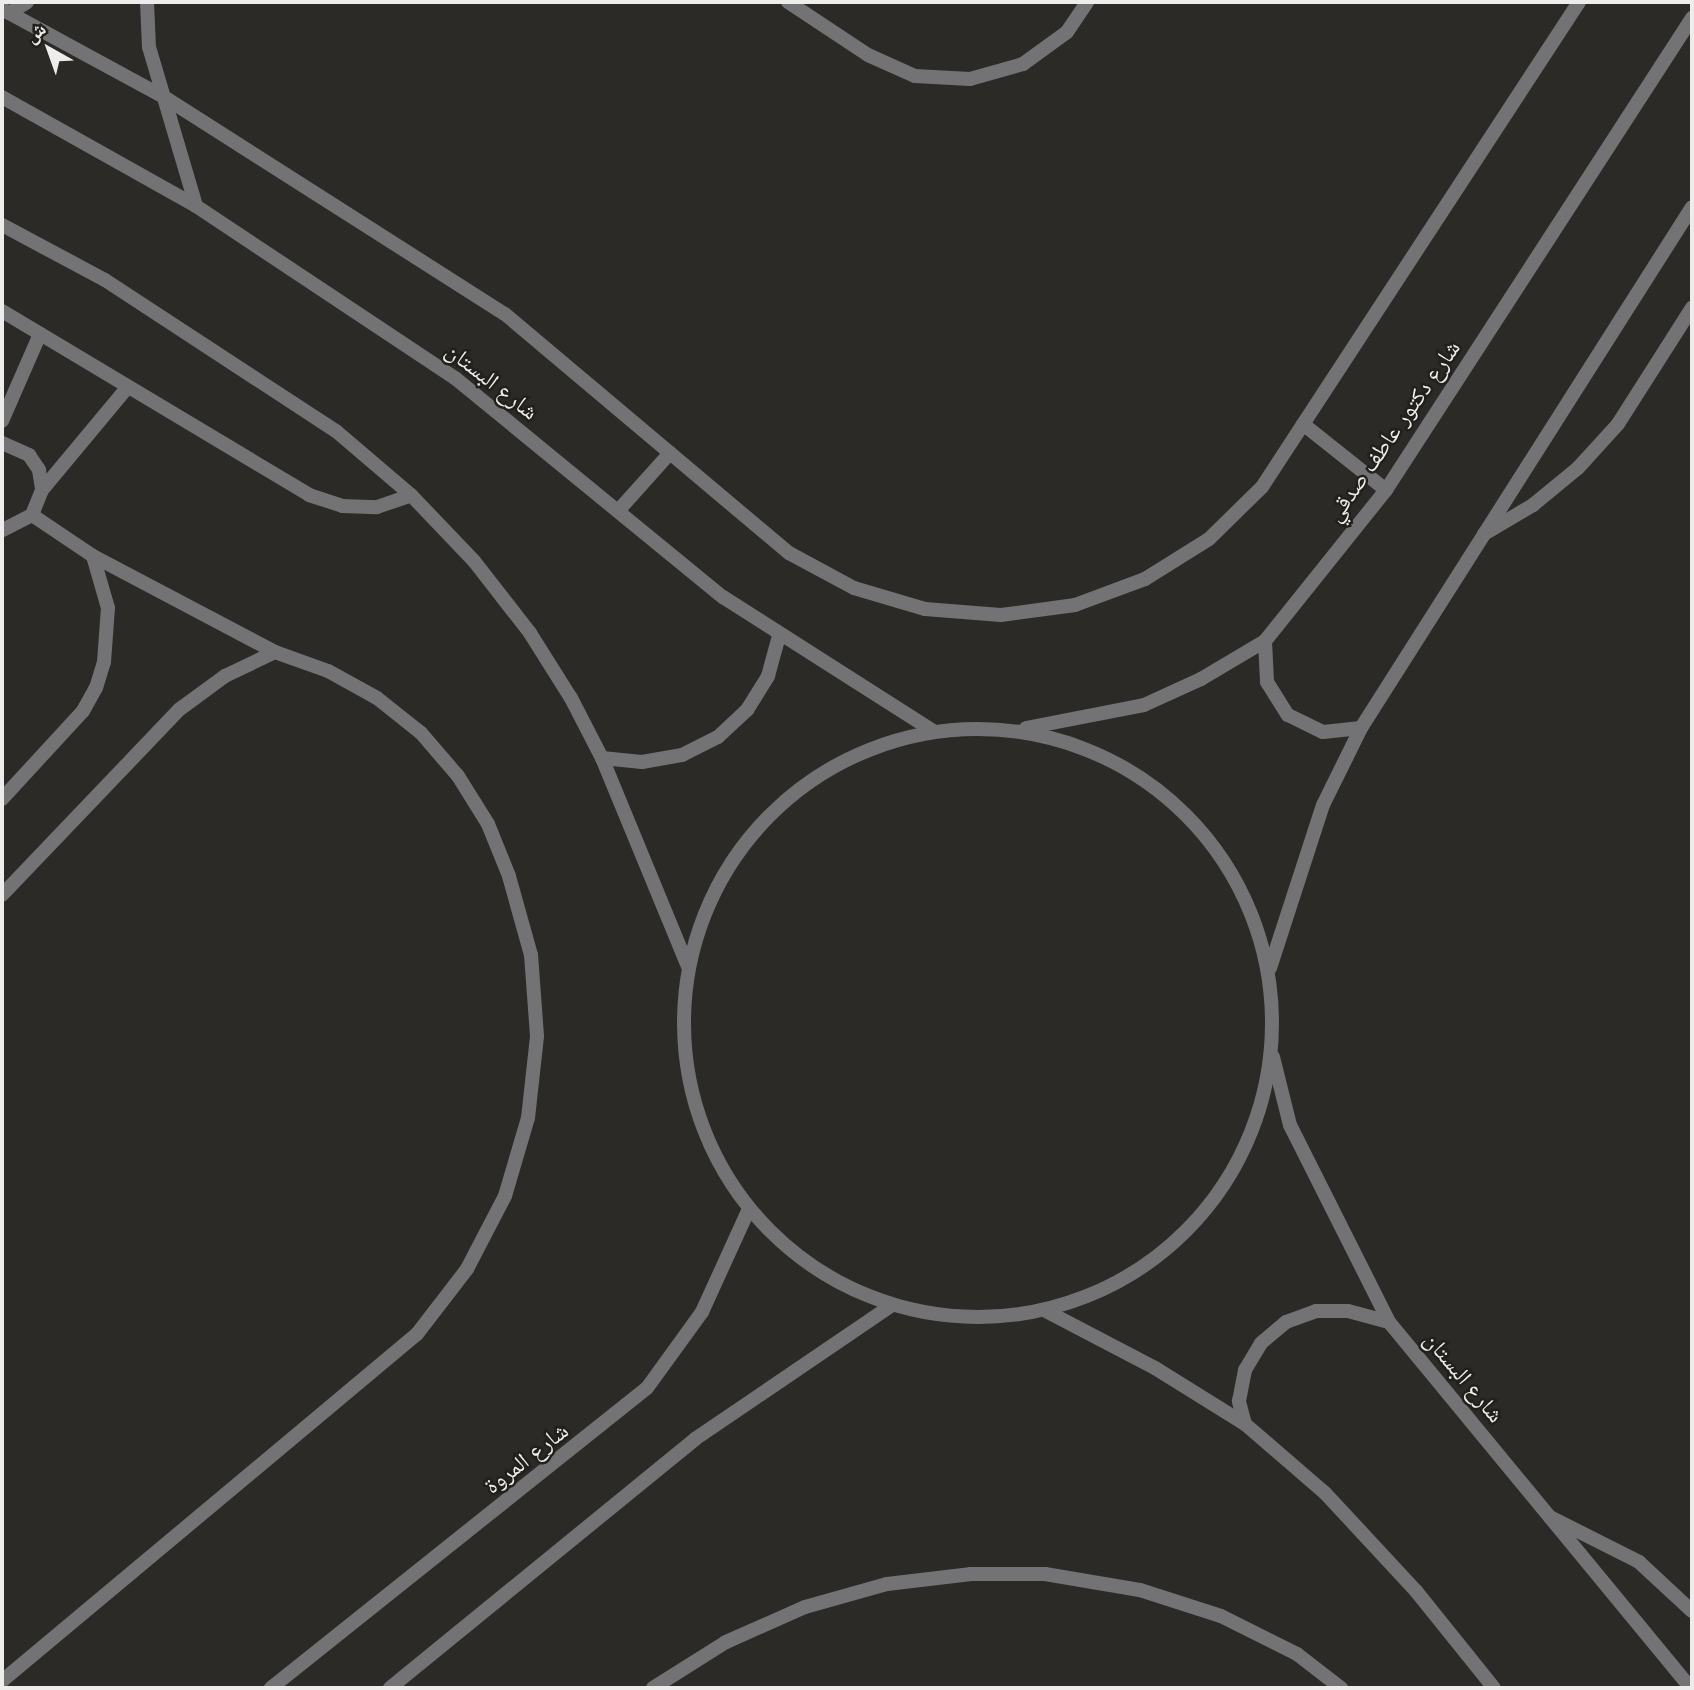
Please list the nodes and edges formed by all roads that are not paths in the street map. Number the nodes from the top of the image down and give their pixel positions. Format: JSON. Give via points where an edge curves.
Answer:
{"nodes":[{"id":1,"x":27,"y":2,"type":"edge"},
{"id":2,"x":147,"y":2,"type":"edge"},
{"id":3,"x":788,"y":2,"type":"edge"},
{"id":4,"x":1087,"y":2,"type":"edge"},
{"id":5,"x":1580,"y":2,"type":"edge"},
{"id":6,"x":6,"y":11,"type":"edge"},
{"id":7,"x":1692,"y":18,"type":"edge"},
{"id":8,"x":2,"y":97,"type":"edge"},
{"id":9,"x":164,"y":97,"type":"junction"},
{"id":10,"x":196,"y":206,"type":"junction"},
{"id":11,"x":1692,"y":206,"type":"edge"},
{"id":12,"x":2,"y":225,"type":"edge"},
{"id":13,"x":1692,"y":308,"type":"edge"},
{"id":14,"x":2,"y":311,"type":"edge"},
{"id":15,"x":40,"y":334,"type":"junction"},
{"id":16,"x":127,"y":388,"type":"junction"},
{"id":17,"x":2,"y":421,"type":"edge"},
{"id":18,"x":1303,"y":424,"type":"junction"},
{"id":19,"x":2,"y":443,"type":"edge"},
{"id":20,"x":670,"y":453,"type":"junction"},
{"id":21,"x":42,"y":489,"type":"junction"},
{"id":22,"x":1386,"y":490,"type":"junction"},
{"id":23,"x":411,"y":495,"type":"junction"},
{"id":24,"x":618,"y":511,"type":"junction"},
{"id":25,"x":32,"y":514,"type":"junction"},
{"id":26,"x":2,"y":530,"type":"edge"},
{"id":27,"x":1482,"y":535,"type":"junction"},
{"id":28,"x":93,"y":556,"type":"junction"},
{"id":29,"x":779,"y":636,"type":"junction"},
{"id":30,"x":1265,"y":641,"type":"junction"},
{"id":31,"x":275,"y":652,"type":"junction"},
{"id":32,"x":1361,"y":727,"type":"junction"},
{"id":33,"x":1020,"y":729,"type":"junction"},
{"id":34,"x":933,"y":731,"type":"junction"},
{"id":35,"x":602,"y":758,"type":"junction"},
{"id":36,"x":2,"y":799,"type":"edge"},
{"id":37,"x":2,"y":895,"type":"edge"},
{"id":38,"x":688,"y":967,"type":"junction"},
{"id":39,"x":1270,"y":968,"type":"junction"},
{"id":40,"x":1273,"y":1054,"type":"junction"},
{"id":41,"x":748,"y":1211,"type":"junction"},
{"id":42,"x":891,"y":1306,"type":"junction"},
{"id":43,"x":1046,"y":1311,"type":"junction"},
{"id":44,"x":1389,"y":1322,"type":"junction"},
{"id":45,"x":1245,"y":1424,"type":"junction"},
{"id":46,"x":1550,"y":1517,"type":"junction"},
{"id":47,"x":1692,"y":1611,"type":"edge"},
{"id":48,"x":2,"y":1681,"type":"edge"},
{"id":49,"x":271,"y":1688,"type":"edge"},
{"id":50,"x":390,"y":1688,"type":"edge"},
{"id":51,"x":653,"y":1688,"type":"edge"},
{"id":52,"x":1340,"y":1688,"type":"edge"},
{"id":53,"x":1494,"y":1688,"type":"edge"},
{"id":54,"x":1691,"y":1688,"type":"edge"}],
"edges":[{"from":1,"to":6,"type":"street"},
{"from":2,"to":9,"type":"street","via":[[149,47]]},
{"from":3,"to":4,"type":"street","via":[[869,55],[915,76],[970,79],[1023,64],[1067,32]]},
{"from":5,"to":18,"type":"street"},
{"from":6,"to":9,"type":"street"},
{"from":7,"to":22,"type":"street","name":"شارع دكتور عاطف صدقي"},
{"from":8,"to":10,"type":"street","name":"شارع البستان"},
{"from":9,"to":10,"type":"street"},
{"from":9,"to":20,"type":"street","via":[[505,314]]},
{"from":10,"to":24,"type":"street","name":"شارع البستان","via":[[454,378]]},
{"from":11,"to":27,"type":"street"},
{"from":12,"to":23,"type":"street","via":[[105,280],[256,376],[336,431]]},
{"from":13,"to":27,"type":"street","via":[[1618,424],[1578,468],[1533,505]]},
{"from":14,"to":15,"type":"street"},
{"from":15,"to":16,"type":"street"},
{"from":15,"to":17,"type":"street"},
{"from":16,"to":21,"type":"street"},
{"from":16,"to":23,"type":"street","via":[[309,495],[342,506],[377,507]]},
{"from":18,"to":20,"type":"street","via":[[1262,487],[1209,539],[1145,579],[1075,605],[1001,615],[925,609],[854,588],[789,553]]},
{"from":18,"to":22,"type":"street"},
{"from":19,"to":21,"type":"street","via":[[29,455],[39,470]]},
{"from":20,"to":24,"type":"street"},
{"from":21,"to":25,"type":"street"},
{"from":22,"to":30,"type":"street","name":"شارع دكتور عاطف صدقي"},
{"from":23,"to":35,"type":"street","via":[[474,561],[530,633]]},
{"from":24,"to":29,"type":"street","name":"شارع البستان","via":[[723,597]]},
{"from":25,"to":26,"type":"street"},
{"from":25,"to":28,"type":"street"},
{"from":27,"to":32,"type":"street"},
{"from":28,"to":31,"type":"street"},
{"from":28,"to":36,"type":"street","via":[[108,608],[104,662],[96,688],[83,711]]},
{"from":29,"to":34,"type":"street","name":"شارع البستان"},
{"from":29,"to":35,"type":"street","via":[[768,676],[747,710],[718,737],[682,755],[642,762]]},
{"from":30,"to":32,"type":"street","via":[[1267,682],[1288,715],[1323,732]]},
{"from":30,"to":33,"type":"street","name":"شارع دكتور عاطف صدقي","via":[[1201,679],[1144,705]]},
{"from":31,"to":37,"type":"street","via":[[225,677],[180,709]]},
{"from":31,"to":48,"type":"street","via":[[328,671],[377,698],[421,733],[458,776],[488,824],[509,876],[531,955],[537,1036],[528,1118],[505,1196],[467,1269],[417,1334]]},
{"from":32,"to":39,"type":"street","via":[[1324,805]]},
{"from":33,"to":34,"type":"street"},
{"from":33,"to":39,"type":"street","via":[[1091,748],[1155,784],[1191,818],[1208,835],[1247,898]]},
{"from":34,"to":38,"type":"street","via":[[848,758],[773,810],[719,882]]},
{"from":35,"to":38,"type":"street"},
{"from":38,"to":41,"type":"street","via":[[682,1032],[691,1096],[713,1156]]},
{"from":39,"to":40,"type":"street"},
{"from":40,"to":43,"type":"street","via":[[1249,1142],[1200,1218],[1130,1276]]},
{"from":40,"to":44,"type":"street","name":"شارع البستان","via":[[1290,1125]]},
{"from":41,"to":42,"type":"street","via":[[813,1269]]},
{"from":41,"to":49,"type":"street","name":"شارع المروة","via":[[702,1312],[647,1388]]},
{"from":42,"to":43,"type":"street","via":[[968,1318]]},
{"from":42,"to":50,"type":"street","via":[[695,1439]]},
{"from":43,"to":45,"type":"street","via":[[1155,1368]]},
{"from":44,"to":45,"type":"street","via":[[1348,1311],[1316,1311],[1286,1322],[1261,1343],[1245,1370],[1239,1401]]},
{"from":44,"to":46,"type":"street","name":"شارع البستان"},
{"from":45,"to":53,"type":"street","via":[[1325,1493],[1416,1591]]},
{"from":46,"to":47,"type":"street","via":[[1639,1562]]},
{"from":46,"to":54,"type":"street","name":"شارع البستان"},
{"from":51,"to":52,"type":"street","via":[[726,1642],[805,1607],[887,1584],[971,1574],[1045,1574],[1140,1590],[1221,1616],[1297,1654]]}]}
